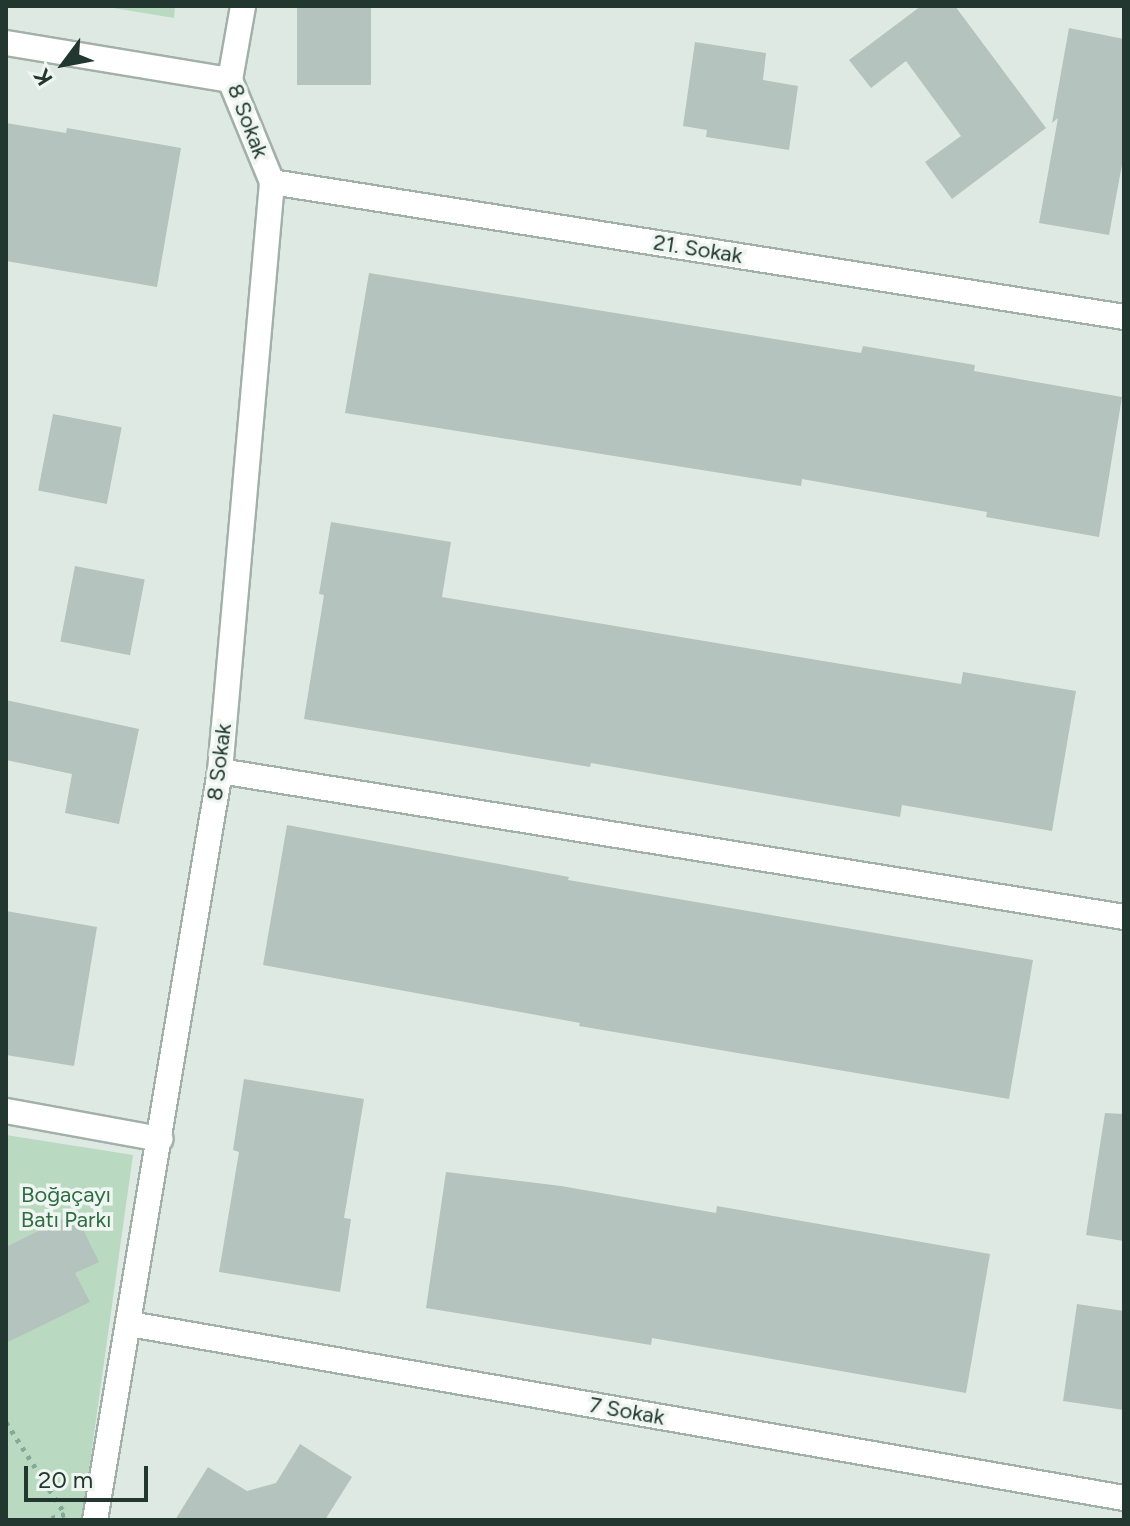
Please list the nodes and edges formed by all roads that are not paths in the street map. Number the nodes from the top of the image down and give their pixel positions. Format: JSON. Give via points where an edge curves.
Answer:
{"nodes":[{"id":1,"x":243,"y":6,"type":"edge"},
{"id":2,"x":6,"y":43,"type":"edge"},
{"id":3,"x":230,"y":80,"type":"junction"},
{"id":4,"x":272,"y":182,"type":"junction"},
{"id":5,"x":1124,"y":317,"type":"edge"},
{"id":6,"x":220,"y":771,"type":"junction"},
{"id":7,"x":1124,"y":917,"type":"edge"},
{"id":8,"x":6,"y":1111,"type":"edge"},
{"id":9,"x":160,"y":1139,"type":"junction"},
{"id":10,"x":130,"y":1324,"type":"junction"},
{"id":11,"x":1124,"y":1498,"type":"edge"},
{"id":12,"x":95,"y":1520,"type":"edge"}],
"edges":[{"from":1,"to":3,"type":"street","name":"8 Sokak"},
{"from":2,"to":3,"type":"street"},
{"from":3,"to":4,"type":"street","name":"8 Sokak"},
{"from":4,"to":5,"type":"street","name":"21. Sokak"},
{"from":4,"to":6,"type":"street","name":"8 Sokak"},
{"from":6,"to":7,"type":"street"},
{"from":6,"to":9,"type":"street","name":"8 Sokak"},
{"from":8,"to":9,"type":"street"},
{"from":9,"to":10,"type":"street","name":"8 Sokak"},
{"from":10,"to":11,"type":"street","name":"7 Sokak"},
{"from":10,"to":12,"type":"street","name":"8 Sokak"}]}
